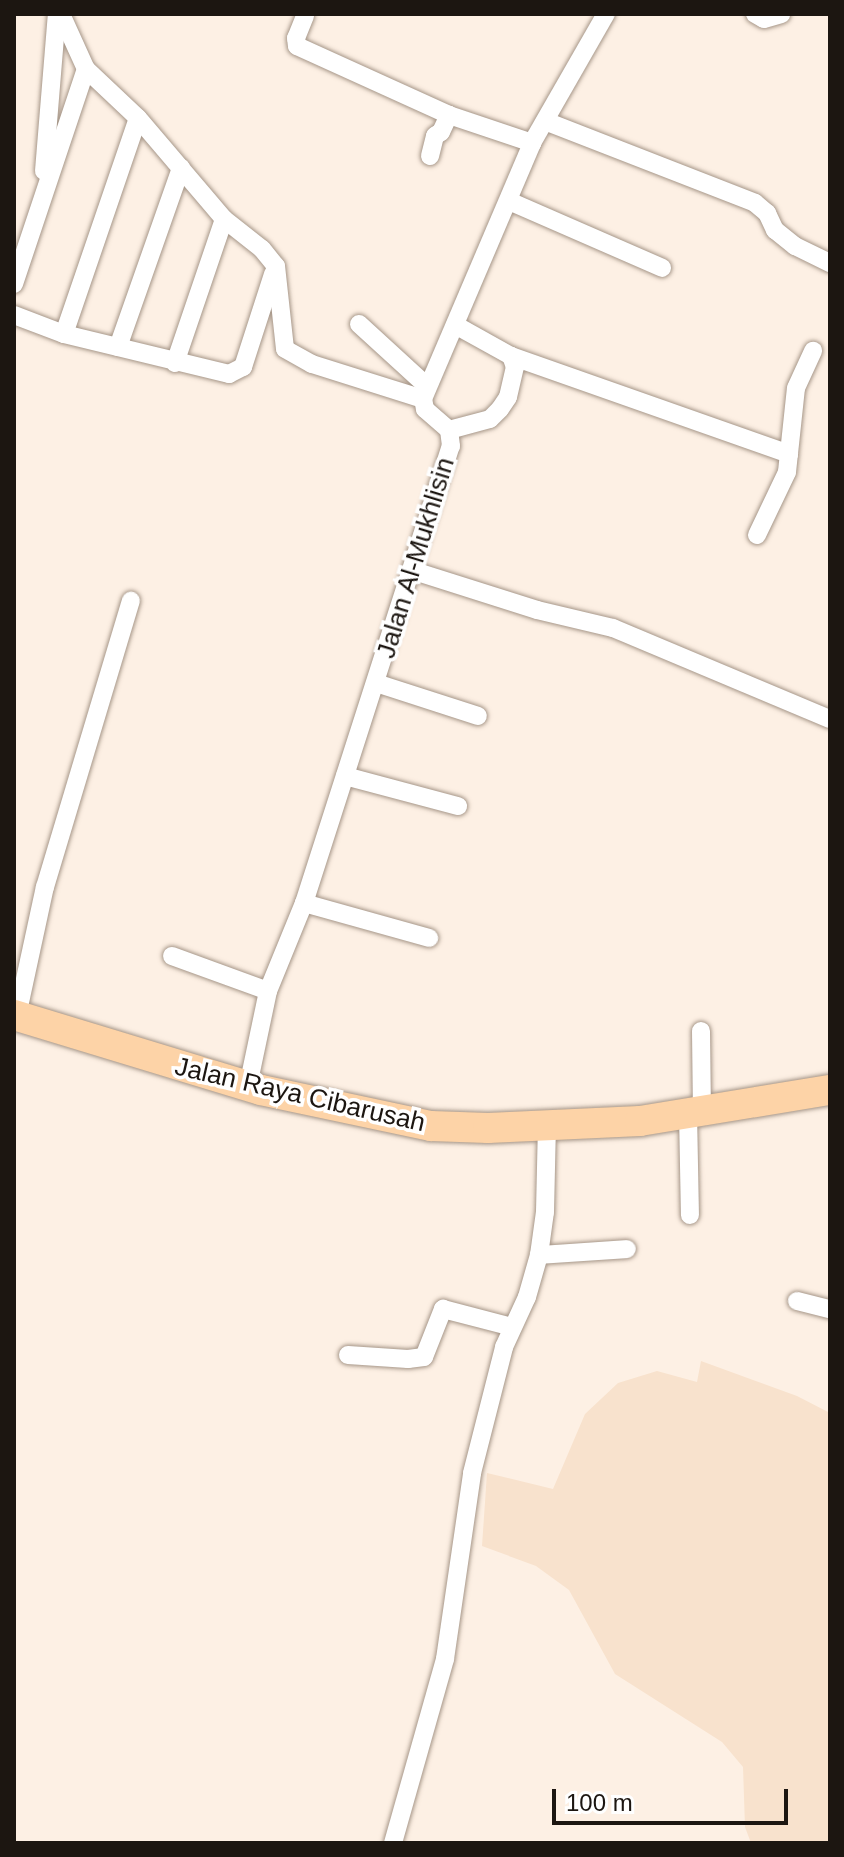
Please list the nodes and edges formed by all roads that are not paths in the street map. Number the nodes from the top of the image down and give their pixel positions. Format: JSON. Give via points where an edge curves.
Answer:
{"nodes":[{"id":1,"x":606,"y":14,"type":"edge"},
{"id":2,"x":755,"y":14,"type":"edge"},
{"id":3,"x":781,"y":14,"type":"edge"},
{"id":4,"x":62,"y":16,"type":"edge"},
{"id":5,"x":305,"y":16,"type":"edge"},
{"id":6,"x":86,"y":69,"type":"junction"},
{"id":7,"x":449,"y":115,"type":"junction"},
{"id":8,"x":138,"y":118,"type":"junction"},
{"id":9,"x":545,"y":121,"type":"junction"},
{"id":10,"x":532,"y":143,"type":"junction"},
{"id":11,"x":430,"y":156,"type":"dead end"},
{"id":12,"x":181,"y":168,"type":"junction"},
{"id":13,"x":41,"y":196,"type":"junction"},
{"id":14,"x":509,"y":201,"type":"junction"},
{"id":15,"x":224,"y":219,"type":"junction"},
{"id":16,"x":830,"y":263,"type":"edge"},
{"id":17,"x":276,"y":266,"type":"junction"},
{"id":18,"x":662,"y":268,"type":"dead end"},
{"id":19,"x":14,"y":284,"type":"edge"},
{"id":20,"x":14,"y":315,"type":"edge"},
{"id":21,"x":359,"y":324,"type":"dead end"},
{"id":22,"x":455,"y":325,"type":"junction"},
{"id":23,"x":64,"y":334,"type":"junction"},
{"id":24,"x":118,"y":347,"type":"junction"},
{"id":25,"x":813,"y":351,"type":"dead end"},
{"id":26,"x":511,"y":356,"type":"junction"},
{"id":27,"x":175,"y":363,"type":"junction"},
{"id":28,"x":425,"y":393,"type":"junction"},
{"id":29,"x":449,"y":430,"type":"junction"},
{"id":30,"x":789,"y":454,"type":"junction"},
{"id":31,"x":757,"y":535,"type":"dead end"},
{"id":32,"x":411,"y":570,"type":"junction"},
{"id":33,"x":131,"y":601,"type":"dead end"},
{"id":34,"x":376,"y":683,"type":"junction"},
{"id":35,"x":478,"y":716,"type":"dead end"},
{"id":36,"x":830,"y":719,"type":"edge"},
{"id":37,"x":345,"y":776,"type":"junction"},
{"id":38,"x":458,"y":806,"type":"dead end"},
{"id":39,"x":304,"y":903,"type":"junction"},
{"id":40,"x":429,"y":938,"type":"dead end"},
{"id":41,"x":14,"y":939,"type":"edge"},
{"id":42,"x":32,"y":945,"type":"junction"},
{"id":43,"x":172,"y":956,"type":"dead end"},
{"id":44,"x":268,"y":991,"type":"junction"},
{"id":45,"x":15,"y":1015,"type":"edge"},
{"id":46,"x":701,"y":1031,"type":"dead end"},
{"id":47,"x":248,"y":1086,"type":"junction"},
{"id":48,"x":830,"y":1090,"type":"edge"},
{"id":49,"x":695,"y":1111,"type":"junction"},
{"id":50,"x":547,"y":1125,"type":"junction"},
{"id":51,"x":690,"y":1215,"type":"dead end"},
{"id":52,"x":627,"y":1249,"type":"dead end"},
{"id":53,"x":539,"y":1255,"type":"junction"},
{"id":54,"x":797,"y":1301,"type":"dead end"},
{"id":55,"x":830,"y":1309,"type":"edge"},
{"id":56,"x":512,"y":1327,"type":"junction"},
{"id":57,"x":348,"y":1355,"type":"dead end"},
{"id":58,"x":393,"y":1843,"type":"edge"}],
"edges":[{"from":1,"to":9,"type":"street"},
{"from":2,"to":3,"type":"street","via":[[771,19]]},
{"from":4,"to":6,"type":"street"},
{"from":4,"to":13,"type":"street"},
{"from":5,"to":7,"type":"street","via":[[297,46]]},
{"from":6,"to":8,"type":"street"},
{"from":6,"to":13,"type":"street"},
{"from":7,"to":10,"type":"street"},
{"from":7,"to":11,"type":"street"},
{"from":8,"to":12,"type":"street"},
{"from":8,"to":23,"type":"street"},
{"from":9,"to":10,"type":"street"},
{"from":9,"to":16,"type":"street","via":[[755,203],[795,246]]},
{"from":10,"to":14,"type":"street"},
{"from":12,"to":15,"type":"street"},
{"from":12,"to":24,"type":"street"},
{"from":13,"to":19,"type":"street"},
{"from":14,"to":18,"type":"street"},
{"from":14,"to":22,"type":"street"},
{"from":15,"to":17,"type":"street"},
{"from":15,"to":27,"type":"street"},
{"from":17,"to":27,"type":"street","via":[[243,367],[229,374]]},
{"from":17,"to":28,"type":"street","via":[[285,349],[312,364]]},
{"from":20,"to":23,"type":"street"},
{"from":21,"to":28,"type":"street","name":"Jalan Al-Mukhlisin"},
{"from":22,"to":26,"type":"street"},
{"from":22,"to":28,"type":"street"},
{"from":23,"to":24,"type":"street"},
{"from":24,"to":27,"type":"street"},
{"from":25,"to":30,"type":"street","via":[[796,388]]},
{"from":26,"to":29,"type":"street","via":[[514,379],[500,409],[490,419]]},
{"from":26,"to":30,"type":"street"},
{"from":28,"to":29,"type":"street","name":"Jalan Al-Mukhlisin","via":[[425,409]]},
{"from":29,"to":32,"type":"street","name":"Jalan Al-Mukhlisin","via":[[451,446]]},
{"from":30,"to":31,"type":"street","via":[[787,472]]},
{"from":32,"to":34,"type":"street","name":"Jalan Al-Mukhlisin"},
{"from":32,"to":36,"type":"street","via":[[613,628]]},
{"from":33,"to":42,"type":"street"},
{"from":34,"to":35,"type":"street"},
{"from":34,"to":37,"type":"street","name":"Jalan Al-Mukhlisin"},
{"from":37,"to":38,"type":"street"},
{"from":37,"to":39,"type":"street","name":"Jalan Al-Mukhlisin"},
{"from":39,"to":40,"type":"street"},
{"from":39,"to":44,"type":"street","name":"Jalan Al-Mukhlisin"},
{"from":41,"to":42,"type":"street"},
{"from":42,"to":45,"type":"street"},
{"from":43,"to":44,"type":"street"},
{"from":44,"to":47,"type":"street","name":"Jalan Al-Mukhlisin"},
{"from":45,"to":47,"type":"main road","name":"Jalan Raya Cibarusah"},
{"from":46,"to":49,"type":"street"},
{"from":47,"to":50,"type":"main road","name":"Jalan Raya Cibarusah","via":[[431,1126]]},
{"from":48,"to":49,"type":"main road","name":"Jalan Raya Cibarusah"},
{"from":49,"to":50,"type":"main road","name":"Jalan Raya Cibarusah","via":[[640,1121]]},
{"from":49,"to":51,"type":"street"},
{"from":50,"to":53,"type":"street"},
{"from":52,"to":53,"type":"street"},
{"from":53,"to":56,"type":"street"},
{"from":54,"to":55,"type":"street"},
{"from":56,"to":57,"type":"street","via":[[443,1309],[424,1357]]},
{"from":56,"to":58,"type":"street","via":[[469,1486],[445,1659]]}]}
